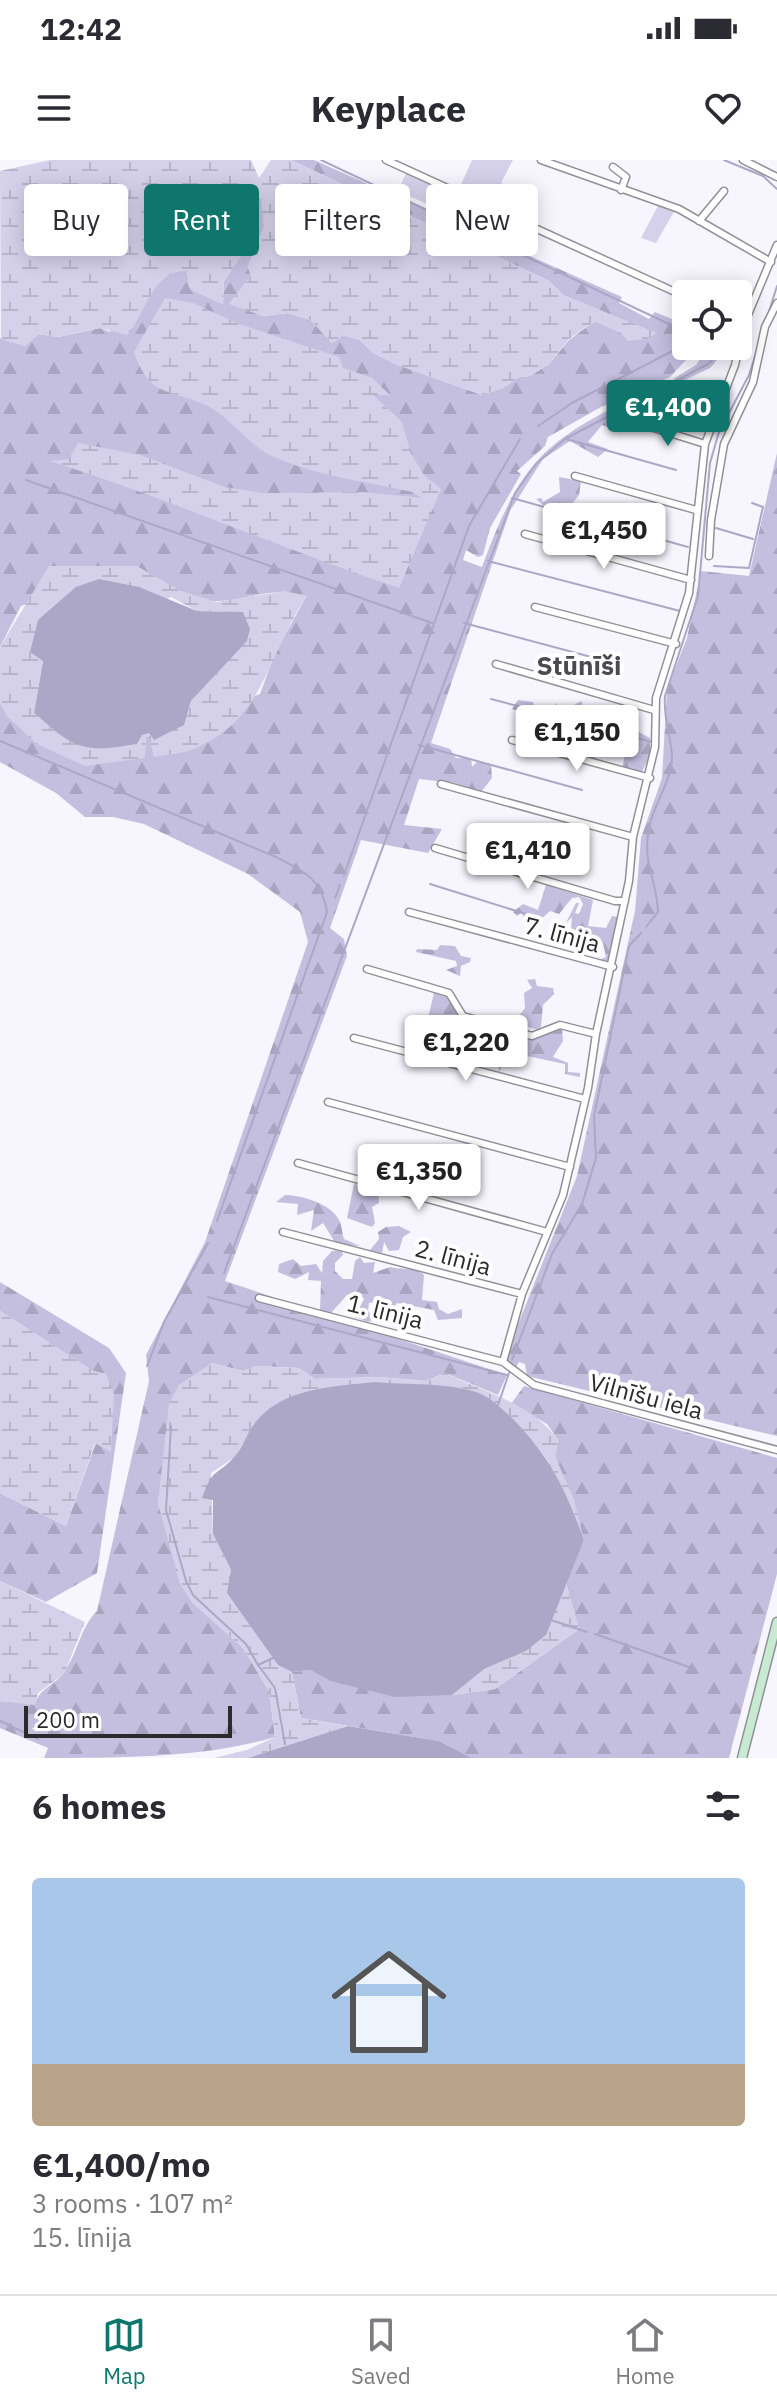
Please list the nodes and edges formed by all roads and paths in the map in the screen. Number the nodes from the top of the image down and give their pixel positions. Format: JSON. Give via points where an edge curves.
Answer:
{"nodes":[{"id":1,"x":386,"y":160,"type":"edge"},
{"id":2,"x":541,"y":160,"type":"edge"},
{"id":3,"x":743,"y":160,"type":"edge"},
{"id":4,"x":613,"y":167,"type":"dead end"},
{"id":5,"x":777,"y":177,"type":"edge"},
{"id":6,"x":621,"y":190,"type":"junction"},
{"id":7,"x":724,"y":191,"type":"dead end"},
{"id":8,"x":699,"y":221,"type":"junction"},
{"id":9,"x":777,"y":245,"type":"edge"},
{"id":10,"x":771,"y":262,"type":"junction"},
{"id":11,"x":672,"y":291,"type":"edge"},
{"id":12,"x":752,"y":299,"type":"edge"},
{"id":13,"x":777,"y":303,"type":"edge"},
{"id":14,"x":736,"y":360,"type":"edge"},
{"id":15,"x":641,"y":424,"type":"dead end"},
{"id":16,"x":705,"y":444,"type":"junction"},
{"id":17,"x":575,"y":476,"type":"dead end"},
{"id":18,"x":696,"y":510,"type":"junction"},
{"id":19,"x":525,"y":534,"type":"dead end"},
{"id":20,"x":709,"y":556,"type":"dead end"},
{"id":21,"x":691,"y":580,"type":"junction"},
{"id":22,"x":535,"y":607,"type":"dead end"},
{"id":23,"x":676,"y":644,"type":"junction"},
{"id":24,"x":496,"y":664,"type":"dead end"},
{"id":25,"x":654,"y":710,"type":"junction"},
{"id":26,"x":512,"y":740,"type":"dead end"},
{"id":27,"x":650,"y":778,"type":"junction"},
{"id":28,"x":441,"y":784,"type":"dead end"},
{"id":29,"x":633,"y":837,"type":"junction"},
{"id":30,"x":435,"y":848,"type":"dead end"},
{"id":31,"x":625,"y":901,"type":"junction"},
{"id":32,"x":409,"y":912,"type":"dead end"},
{"id":33,"x":613,"y":967,"type":"junction"},
{"id":34,"x":367,"y":969,"type":"dead end"},
{"id":35,"x":596,"y":1034,"type":"junction"},
{"id":36,"x":354,"y":1038,"type":"dead end"},
{"id":37,"x":585,"y":1099,"type":"junction"},
{"id":38,"x":328,"y":1102,"type":"dead end"},
{"id":39,"x":298,"y":1163,"type":"dead end"},
{"id":40,"x":570,"y":1167,"type":"junction"},
{"id":41,"x":283,"y":1232,"type":"dead end"},
{"id":42,"x":547,"y":1232,"type":"junction"},
{"id":43,"x":522,"y":1294,"type":"junction"},
{"id":44,"x":259,"y":1298,"type":"dead end"},
{"id":45,"x":503,"y":1362,"type":"junction"},
{"id":46,"x":777,"y":1450,"type":"edge"},
{"id":47,"x":777,"y":1622,"type":"edge"},
{"id":48,"x":742,"y":1758,"type":"edge"}],
"edges":[{"from":1,"to":11,"type":"street"},
{"from":2,"to":6,"type":"street"},
{"from":3,"to":5,"type":"street"},
{"from":4,"to":6,"type":"street","via":[[626,177]]},
{"from":6,"to":8,"type":"street"},
{"from":7,"to":8,"type":"street"},
{"from":8,"to":10,"type":"street"},
{"from":9,"to":10,"type":"street"},
{"from":10,"to":12,"type":"street"},
{"from":13,"to":20,"type":"street","via":[[765,327],[753,382],[724,444]]},
{"from":14,"to":16,"type":"street"},
{"from":15,"to":16,"type":"street"},
{"from":16,"to":18,"type":"street"},
{"from":17,"to":18,"type":"street"},
{"from":18,"to":21,"type":"street"},
{"from":19,"to":21,"type":"street"},
{"from":21,"to":23,"type":"street"},
{"from":22,"to":23,"type":"street"},
{"from":23,"to":25,"type":"street"},
{"from":24,"to":25,"type":"street"},
{"from":25,"to":27,"type":"street","via":[[657,732]]},
{"from":26,"to":27,"type":"street"},
{"from":27,"to":29,"type":"street"},
{"from":28,"to":29,"type":"street"},
{"from":29,"to":31,"type":"street"},
{"from":30,"to":31,"type":"street"},
{"from":31,"to":33,"type":"street"},
{"from":32,"to":33,"type":"street","name":"7. līnija"},
{"from":33,"to":35,"type":"street"},
{"from":34,"to":35,"type":"street","via":[[449,993],[463,1016],[532,1036],[560,1025]]},
{"from":35,"to":37,"type":"street"},
{"from":36,"to":37,"type":"street"},
{"from":37,"to":40,"type":"street"},
{"from":38,"to":40,"type":"street"},
{"from":39,"to":42,"type":"street"},
{"from":40,"to":42,"type":"street"},
{"from":41,"to":43,"type":"street","name":"2. līnija"},
{"from":42,"to":43,"type":"street"},
{"from":43,"to":45,"type":"street"},
{"from":44,"to":45,"type":"street","name":"1. līnija"},
{"from":45,"to":46,"type":"street","name":"Vilnīšu iela","via":[[534,1385]]},
{"from":47,"to":48,"type":"main road"}]}
